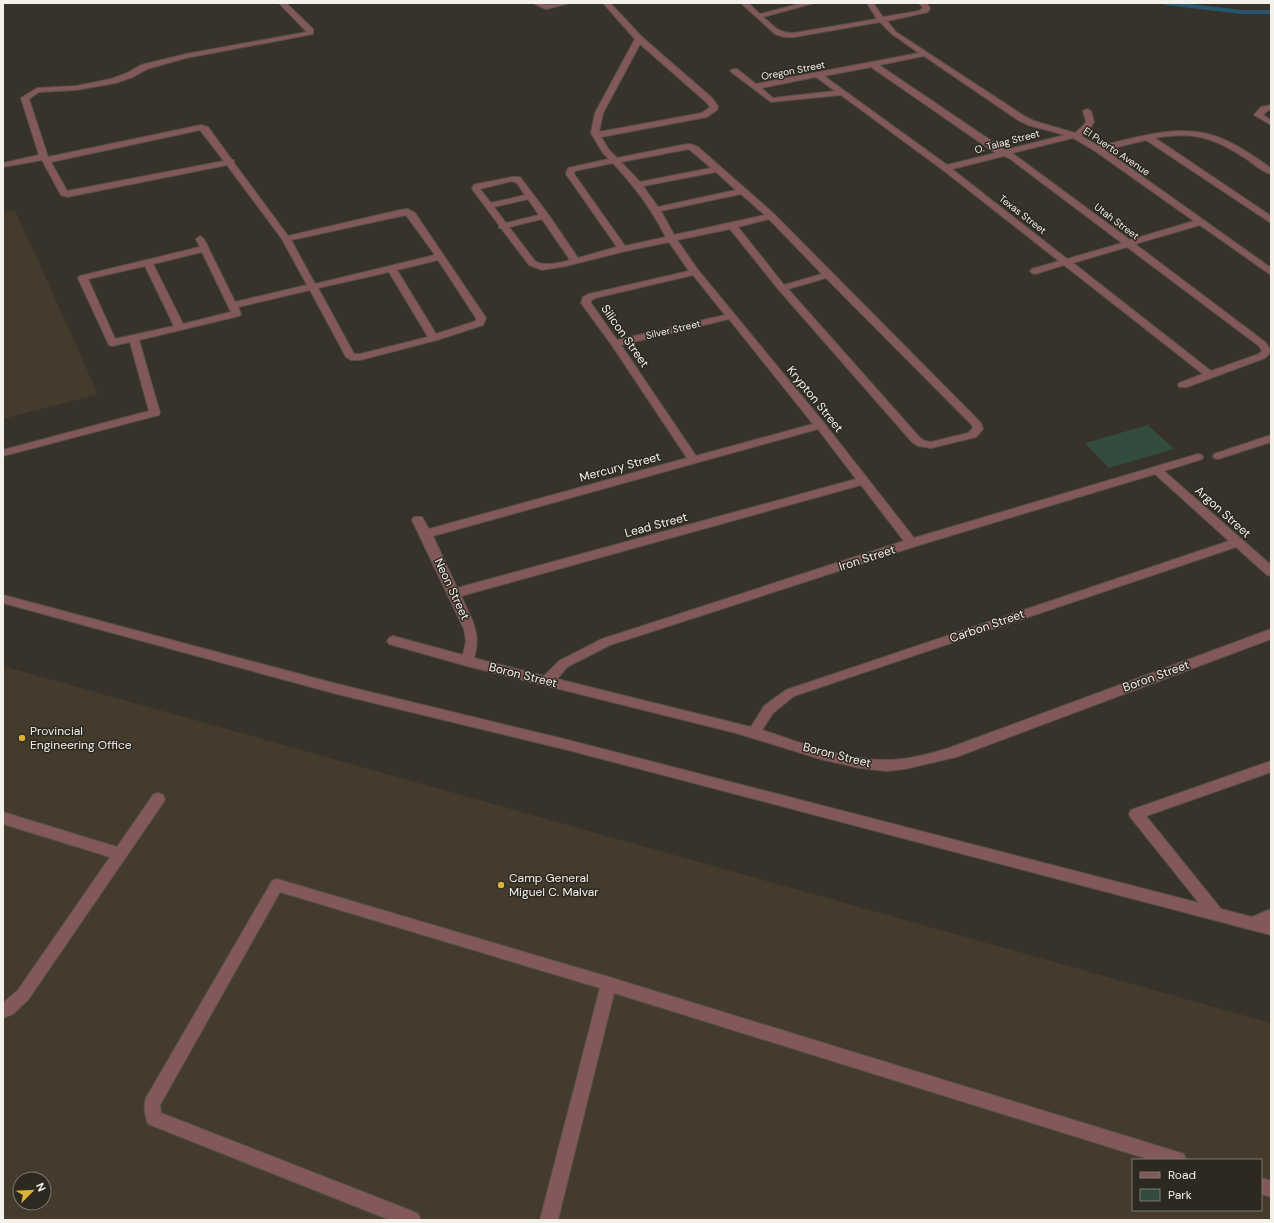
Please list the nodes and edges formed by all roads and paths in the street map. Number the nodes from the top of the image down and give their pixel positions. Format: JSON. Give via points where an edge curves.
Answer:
{"nodes":[{"id":1,"x":282,"y":3,"type":"edge"},
{"id":2,"x":536,"y":3,"type":"edge"},
{"id":3,"x":567,"y":3,"type":"edge"},
{"id":4,"x":606,"y":3,"type":"edge"},
{"id":5,"x":744,"y":3,"type":"edge"},
{"id":6,"x":811,"y":3,"type":"edge"},
{"id":7,"x":870,"y":3,"type":"edge"},
{"id":8,"x":922,"y":3,"type":"edge"},
{"id":9,"x":759,"y":16,"type":"junction"},
{"id":10,"x":881,"y":19,"type":"junction"},
{"id":11,"x":639,"y":39,"type":"junction"},
{"id":12,"x":925,"y":54,"type":"junction"},
{"id":13,"x":872,"y":64,"type":"junction"},
{"id":14,"x":734,"y":71,"type":"dead end"},
{"id":15,"x":820,"y":76,"type":"junction"},
{"id":16,"x":755,"y":87,"type":"junction"},
{"id":17,"x":842,"y":93,"type":"junction"},
{"id":18,"x":1271,"y":107,"type":"edge"},
{"id":19,"x":1087,"y":112,"type":"dead end"},
{"id":20,"x":1271,"y":123,"type":"edge"},
{"id":21,"x":597,"y":135,"type":"junction"},
{"id":22,"x":1075,"y":135,"type":"junction"},
{"id":23,"x":1149,"y":138,"type":"junction"},
{"id":24,"x":1098,"y":150,"type":"junction"},
{"id":25,"x":1005,"y":153,"type":"junction"},
{"id":26,"x":45,"y":159,"type":"junction"},
{"id":27,"x":615,"y":160,"type":"junction"},
{"id":28,"x":231,"y":162,"type":"junction"},
{"id":29,"x":3,"y":165,"type":"edge"},
{"id":30,"x":946,"y":168,"type":"junction"},
{"id":31,"x":718,"y":169,"type":"junction"},
{"id":32,"x":1271,"y":172,"type":"edge"},
{"id":33,"x":638,"y":185,"type":"junction"},
{"id":34,"x":743,"y":191,"type":"junction"},
{"id":35,"x":530,"y":196,"type":"junction"},
{"id":36,"x":488,"y":206,"type":"junction"},
{"id":37,"x":656,"y":210,"type":"junction"},
{"id":38,"x":545,"y":216,"type":"junction"},
{"id":39,"x":772,"y":216,"type":"junction"},
{"id":40,"x":1271,"y":220,"type":"edge"},
{"id":41,"x":1201,"y":222,"type":"junction"},
{"id":42,"x":502,"y":226,"type":"junction"},
{"id":43,"x":733,"y":227,"type":"junction"},
{"id":44,"x":672,"y":238,"type":"junction"},
{"id":45,"x":200,"y":239,"type":"dead end"},
{"id":46,"x":286,"y":239,"type":"junction"},
{"id":47,"x":1130,"y":243,"type":"junction"},
{"id":48,"x":204,"y":249,"type":"junction"},
{"id":49,"x":623,"y":249,"type":"junction"},
{"id":50,"x":439,"y":257,"type":"junction"},
{"id":51,"x":575,"y":261,"type":"junction"},
{"id":52,"x":148,"y":262,"type":"junction"},
{"id":53,"x":1066,"y":262,"type":"junction"},
{"id":54,"x":392,"y":268,"type":"junction"},
{"id":55,"x":1035,"y":271,"type":"dead end"},
{"id":56,"x":695,"y":272,"type":"junction"},
{"id":57,"x":1271,"y":272,"type":"edge"},
{"id":58,"x":828,"y":275,"type":"junction"},
{"id":59,"x":314,"y":287,"type":"junction"},
{"id":60,"x":782,"y":288,"type":"junction"},
{"id":61,"x":232,"y":306,"type":"junction"},
{"id":62,"x":731,"y":316,"type":"junction"},
{"id":63,"x":180,"y":327,"type":"junction"},
{"id":64,"x":134,"y":338,"type":"junction"},
{"id":65,"x":434,"y":338,"type":"junction"},
{"id":66,"x":615,"y":343,"type":"junction"},
{"id":67,"x":1210,"y":375,"type":"junction"},
{"id":68,"x":1183,"y":385,"type":"dead end"},
{"id":69,"x":820,"y":425,"type":"junction"},
{"id":70,"x":1266,"y":440,"type":"edge"},
{"id":71,"x":1271,"y":449,"type":"edge"},
{"id":72,"x":3,"y":453,"type":"edge"},
{"id":73,"x":1218,"y":456,"type":"dead end"},
{"id":74,"x":1198,"y":457,"type":"dead end"},
{"id":75,"x":694,"y":460,"type":"junction"},
{"id":76,"x":1157,"y":470,"type":"junction"},
{"id":77,"x":864,"y":482,"type":"junction"},
{"id":78,"x":418,"y":520,"type":"dead end"},
{"id":79,"x":426,"y":534,"type":"junction"},
{"id":80,"x":1238,"y":542,"type":"junction"},
{"id":81,"x":912,"y":543,"type":"junction"},
{"id":82,"x":1271,"y":572,"type":"edge"},
{"id":83,"x":454,"y":593,"type":"junction"},
{"id":84,"x":3,"y":599,"type":"edge"},
{"id":85,"x":1271,"y":634,"type":"edge"},
{"id":86,"x":393,"y":641,"type":"dead end"},
{"id":87,"x":467,"y":661,"type":"junction"},
{"id":88,"x":547,"y":681,"type":"junction"},
{"id":89,"x":754,"y":733,"type":"junction"},
{"id":90,"x":1271,"y":766,"type":"edge"},
{"id":91,"x":158,"y":799,"type":"dead end"},
{"id":92,"x":3,"y":818,"type":"edge"},
{"id":93,"x":120,"y":854,"type":"junction"},
{"id":94,"x":1216,"y":913,"type":"junction"},
{"id":95,"x":1271,"y":915,"type":"edge"},
{"id":96,"x":1253,"y":923,"type":"junction"},
{"id":97,"x":1271,"y":928,"type":"edge"},
{"id":98,"x":609,"y":984,"type":"junction"},
{"id":99,"x":3,"y":1011,"type":"edge"},
{"id":100,"x":1175,"y":1159,"type":"edge"},
{"id":101,"x":412,"y":1220,"type":"edge"},
{"id":102,"x":549,"y":1220,"type":"edge"}],
"edges":[{"from":1,"to":26,"type":"street","via":[[311,30],[311,33],[186,56],[144,67],[113,81],[76,88],[37,90],[30,94],[25,98]]},
{"from":2,"to":3,"type":"street","via":[[546,6]]},
{"from":4,"to":11,"type":"street"},
{"from":5,"to":9,"type":"street"},
{"from":6,"to":9,"type":"street"},
{"from":7,"to":10,"type":"street","name":"El Puerto Avenue"},
{"from":8,"to":10,"type":"street","via":[[927,8],[921,13]]},
{"from":9,"to":10,"type":"street","via":[[784,36]]},
{"from":10,"to":12,"type":"street","name":"El Puerto Avenue","via":[[894,33]]},
{"from":11,"to":21,"type":"street","via":[[599,113],[595,133]]},
{"from":11,"to":21,"type":"street","via":[[710,100],[714,108],[704,115]]},
{"from":12,"to":13,"type":"street","name":"Oregon Street"},
{"from":12,"to":22,"type":"street","name":"El Puerto Avenue","via":[[1021,118]]},
{"from":13,"to":15,"type":"street","name":"Oregon Street"},
{"from":13,"to":25,"type":"street","name":"Utah Street"},
{"from":14,"to":16,"type":"street"},
{"from":15,"to":16,"type":"street","name":"Oregon Street"},
{"from":15,"to":17,"type":"street","name":"Texas Street"},
{"from":16,"to":17,"type":"street","name":"Oregon Street","via":[[771,100]]},
{"from":17,"to":30,"type":"street","name":"Texas Street"},
{"from":18,"to":20,"type":"street","via":[[1258,115]]},
{"from":19,"to":22,"type":"street","via":[[1090,122],[1085,129]]},
{"from":21,"to":27,"type":"street","name":"Krypton Street"},
{"from":22,"to":24,"type":"street","name":"El Puerto Avenue"},
{"from":22,"to":25,"type":"street","name":"O. Talag Street"},
{"from":23,"to":24,"type":"street"},
{"from":23,"to":32,"type":"street","via":[[1175,132],[1197,134],[1223,142]]},
{"from":23,"to":40,"type":"street"},
{"from":24,"to":41,"type":"street","name":"El Puerto Avenue"},
{"from":25,"to":30,"type":"street","name":"O. Talag Street"},
{"from":25,"to":47,"type":"street","name":"Utah Street"},
{"from":26,"to":28,"type":"street","via":[[201,127]]},
{"from":26,"to":28,"type":"street","via":[[64,193],[67,194]]},
{"from":26,"to":29,"type":"street"},
{"from":27,"to":31,"type":"street","via":[[690,146]]},
{"from":27,"to":33,"type":"street","name":"Krypton Street"},
{"from":27,"to":49,"type":"street","via":[[577,168],[571,170],[570,174]]},
{"from":28,"to":46,"type":"street"},
{"from":30,"to":53,"type":"street","name":"Texas Street"},
{"from":31,"to":33,"type":"street"},
{"from":31,"to":34,"type":"street"},
{"from":33,"to":37,"type":"street","name":"Krypton Street"},
{"from":34,"to":37,"type":"street"},
{"from":34,"to":39,"type":"street"},
{"from":35,"to":36,"type":"street"},
{"from":35,"to":36,"type":"street","via":[[517,179],[477,186],[476,189]]},
{"from":35,"to":38,"type":"street"},
{"from":36,"to":42,"type":"street"},
{"from":37,"to":44,"type":"street","name":"Krypton Street"},
{"from":38,"to":42,"type":"street"},
{"from":38,"to":51,"type":"street"},
{"from":39,"to":43,"type":"street"},
{"from":39,"to":58,"type":"street"},
{"from":41,"to":47,"type":"street"},
{"from":41,"to":57,"type":"street","name":"El Puerto Avenue"},
{"from":42,"to":51,"type":"street","via":[[537,267],[545,268]]},
{"from":43,"to":44,"type":"street"},
{"from":43,"to":60,"type":"street"},
{"from":44,"to":49,"type":"street"},
{"from":44,"to":56,"type":"street","name":"Krypton Street"},
{"from":45,"to":48,"type":"street"},
{"from":46,"to":50,"type":"street","via":[[408,212]]},
{"from":46,"to":59,"type":"street"},
{"from":47,"to":53,"type":"street"},
{"from":47,"to":67,"type":"street","name":"Utah Street","via":[[1262,344],[1267,351],[1262,356]]},
{"from":48,"to":52,"type":"street"},
{"from":48,"to":61,"type":"street"},
{"from":49,"to":51,"type":"street"},
{"from":50,"to":54,"type":"street"},
{"from":50,"to":65,"type":"street","via":[[480,318],[480,323]]},
{"from":52,"to":63,"type":"street"},
{"from":52,"to":64,"type":"street","via":[[83,278],[112,343]]},
{"from":53,"to":55,"type":"street"},
{"from":53,"to":67,"type":"street","name":"Texas Street"},
{"from":54,"to":59,"type":"street"},
{"from":54,"to":65,"type":"street"},
{"from":56,"to":62,"type":"street","name":"Krypton Street"},
{"from":56,"to":66,"type":"street","name":"Silicon Street","via":[[586,299],[586,303]]},
{"from":58,"to":60,"type":"street"},
{"from":58,"to":60,"type":"street","via":[[976,423],[978,429],[972,435],[930,445],[916,440]]},
{"from":59,"to":61,"type":"street"},
{"from":59,"to":65,"type":"street","via":[[351,356]]},
{"from":61,"to":63,"type":"street","via":[[236,314]]},
{"from":62,"to":66,"type":"street","name":"Silver Street"},
{"from":62,"to":69,"type":"street","name":"Krypton Street"},
{"from":63,"to":64,"type":"street"},
{"from":64,"to":72,"type":"street","via":[[155,413]]},
{"from":66,"to":75,"type":"street","name":"Silicon Street"},
{"from":67,"to":68,"type":"street","name":"Utah Street"},
{"from":69,"to":75,"type":"street","name":"Mercury Street"},
{"from":69,"to":77,"type":"street","name":"Krypton Street"},
{"from":70,"to":71,"type":"street"},
{"from":70,"to":73,"type":"street"},
{"from":74,"to":76,"type":"street","name":"Iron Street"},
{"from":75,"to":79,"type":"street","name":"Mercury Street"},
{"from":76,"to":80,"type":"street","name":"Argon Street"},
{"from":76,"to":81,"type":"street","name":"Iron Street"},
{"from":77,"to":81,"type":"street","name":"Krypton Street"},
{"from":77,"to":83,"type":"street","name":"Lead Street"},
{"from":78,"to":79,"type":"street","name":"Neon Street"},
{"from":79,"to":83,"type":"street","name":"Neon Street"},
{"from":80,"to":82,"type":"street","name":"Argon Street"},
{"from":80,"to":89,"type":"street","name":"Carbon Street","via":[[790,693],[764,713]]},
{"from":81,"to":88,"type":"street","name":"Iron Street","via":[[606,642],[563,664]]},
{"from":83,"to":87,"type":"street","name":"Neon Street","via":[[473,637]]},
{"from":84,"to":94,"type":"street","via":[[337,689],[568,745]]},
{"from":85,"to":89,"type":"street","name":"Boron Street","via":[[951,753],[906,764],[878,765],[850,761]]},
{"from":86,"to":87,"type":"street","name":"Boron Street"},
{"from":87,"to":88,"type":"street","name":"Boron Street"},
{"from":88,"to":89,"type":"street","name":"Boron Street"},
{"from":90,"to":94,"type":"street","via":[[1136,814]]},
{"from":91,"to":93,"type":"street"},
{"from":92,"to":93,"type":"street"},
{"from":93,"to":99,"type":"street","via":[[22,995]]},
{"from":94,"to":96,"type":"street"},
{"from":95,"to":96,"type":"street"},
{"from":96,"to":97,"type":"street"},
{"from":98,"to":100,"type":"street"},
{"from":98,"to":101,"type":"street","via":[[277,885],[152,1104],[154,1118]]},
{"from":98,"to":102,"type":"street"}]}
